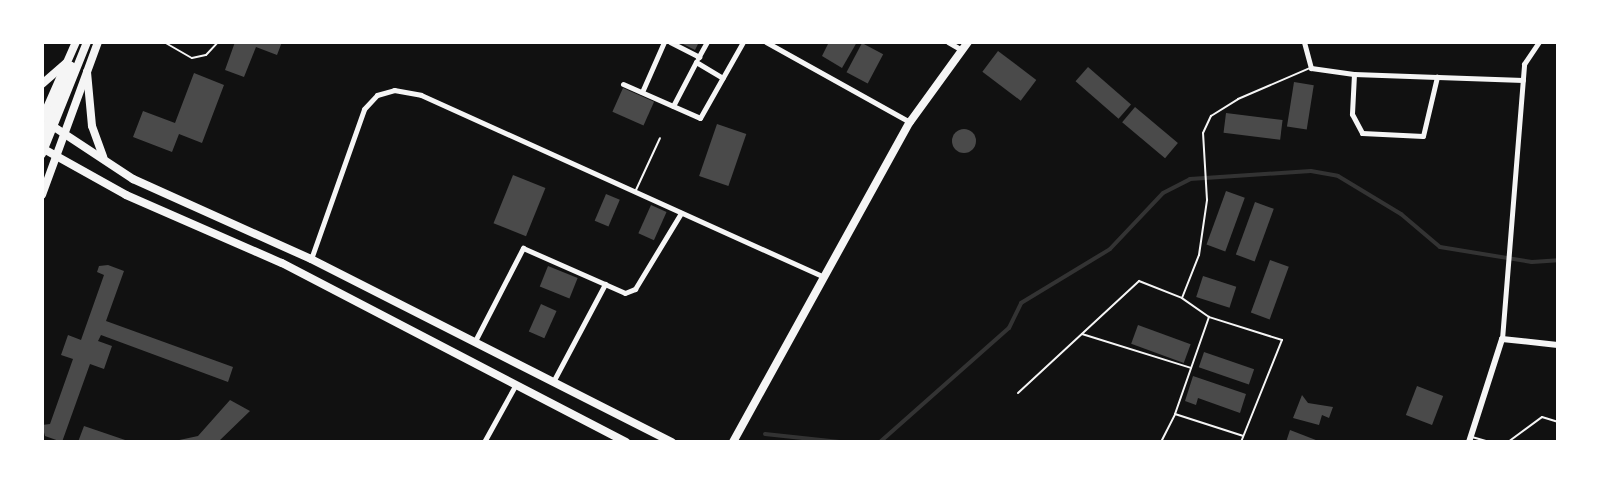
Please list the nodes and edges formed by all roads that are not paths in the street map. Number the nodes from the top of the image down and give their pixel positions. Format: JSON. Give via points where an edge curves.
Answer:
{"nodes":[{"id":1,"x":76,"y":42,"type":"edge"},
{"id":2,"x":81,"y":42,"type":"edge"},
{"id":3,"x":87,"y":42,"type":"edge"},
{"id":4,"x":98,"y":42,"type":"edge"},
{"id":5,"x":164,"y":42,"type":"edge"},
{"id":6,"x":218,"y":42,"type":"edge"},
{"id":7,"x":664,"y":42,"type":"edge"},
{"id":8,"x":671,"y":42,"type":"edge"},
{"id":9,"x":707,"y":42,"type":"edge"},
{"id":10,"x":743,"y":42,"type":"edge"},
{"id":11,"x":766,"y":42,"type":"edge"},
{"id":12,"x":948,"y":42,"type":"edge"},
{"id":13,"x":968,"y":42,"type":"edge"},
{"id":14,"x":1304,"y":42,"type":"edge"},
{"id":15,"x":1539,"y":42,"type":"edge"},
{"id":16,"x":962,"y":50,"type":"junction"},
{"id":17,"x":698,"y":60,"type":"junction"},
{"id":18,"x":66,"y":63,"type":"junction"},
{"id":19,"x":1311,"y":68,"type":"junction"},
{"id":20,"x":87,"y":72,"type":"junction"},
{"id":21,"x":1354,"y":74,"type":"junction"},
{"id":22,"x":1437,"y":77,"type":"junction"},
{"id":23,"x":723,"y":78,"type":"junction"},
{"id":24,"x":1523,"y":80,"type":"junction"},
{"id":25,"x":42,"y":84,"type":"edge"},
{"id":26,"x":623,"y":84,"type":"dead end"},
{"id":27,"x":642,"y":92,"type":"junction"},
{"id":28,"x":673,"y":106,"type":"junction"},
{"id":29,"x":42,"y":120,"type":"edge"},
{"id":30,"x":910,"y":122,"type":"junction"},
{"id":31,"x":66,"y":132,"type":"junction"},
{"id":32,"x":42,"y":138,"type":"edge"},
{"id":33,"x":660,"y":138,"type":"dead end"},
{"id":34,"x":42,"y":148,"type":"edge"},
{"id":35,"x":42,"y":154,"type":"edge"},
{"id":36,"x":57,"y":155,"type":"junction"},
{"id":37,"x":103,"y":157,"type":"junction"},
{"id":38,"x":635,"y":193,"type":"junction"},
{"id":39,"x":42,"y":195,"type":"edge"},
{"id":40,"x":681,"y":213,"type":"junction"},
{"id":41,"x":311,"y":259,"type":"junction"},
{"id":42,"x":822,"y":276,"type":"junction"},
{"id":43,"x":605,"y":284,"type":"junction"},
{"id":44,"x":1182,"y":298,"type":"junction"},
{"id":45,"x":1209,"y":317,"type":"junction"},
{"id":46,"x":1082,"y":333,"type":"junction"},
{"id":47,"x":1502,"y":339,"type":"junction"},
{"id":48,"x":475,"y":341,"type":"junction"},
{"id":49,"x":1558,"y":345,"type":"edge"},
{"id":50,"x":1191,"y":369,"type":"junction"},
{"id":51,"x":554,"y":380,"type":"junction"},
{"id":52,"x":516,"y":384,"type":"junction"},
{"id":53,"x":1018,"y":393,"type":"dead end"},
{"id":54,"x":1175,"y":414,"type":"junction"},
{"id":55,"x":1558,"y":422,"type":"edge"},
{"id":56,"x":1243,"y":436,"type":"junction"},
{"id":57,"x":1470,"y":439,"type":"edge"},
{"id":58,"x":484,"y":442,"type":"edge"},
{"id":59,"x":626,"y":442,"type":"edge"},
{"id":60,"x":672,"y":442,"type":"edge"},
{"id":61,"x":733,"y":442,"type":"edge"},
{"id":62,"x":1161,"y":442,"type":"edge"},
{"id":63,"x":1241,"y":442,"type":"edge"},
{"id":64,"x":1490,"y":442,"type":"edge"},
{"id":65,"x":1508,"y":442,"type":"edge"}],
"edges":[{"from":1,"to":18,"type":"main road"},
{"from":2,"to":32,"type":"main road"},
{"from":3,"to":35,"type":"main road"},
{"from":4,"to":20,"type":"main road"},
{"from":5,"to":6,"type":"lane","via":[[192,58],[206,55]]},
{"from":7,"to":27,"type":"street"},
{"from":8,"to":17,"type":"street"},
{"from":9,"to":17,"type":"street"},
{"from":10,"to":23,"type":"street"},
{"from":11,"to":30,"type":"street"},
{"from":12,"to":16,"type":"street"},
{"from":13,"to":16,"type":"main road"},
{"from":14,"to":19,"type":"street"},
{"from":15,"to":24,"type":"street","via":[[1524,64]]},
{"from":16,"to":30,"type":"main road"},
{"from":17,"to":23,"type":"street"},
{"from":17,"to":28,"type":"street"},
{"from":18,"to":25,"type":"main road"},
{"from":18,"to":29,"type":"main road"},
{"from":19,"to":21,"type":"street"},
{"from":19,"to":44,"type":"lane","via":[[1271,81],[1211,116],[1203,133],[1205,185],[1199,255]]},
{"from":20,"to":31,"type":"main road"},
{"from":20,"to":37,"type":"main road","via":[[92,126]]},
{"from":21,"to":22,"type":"street"},
{"from":21,"to":22,"type":"street","via":[[1352,114],[1362,133],[1413,140],[1423,136]]},
{"from":22,"to":24,"type":"street"},
{"from":23,"to":28,"type":"street","via":[[700,118]]},
{"from":24,"to":47,"type":"street"},
{"from":26,"to":27,"type":"street"},
{"from":27,"to":28,"type":"street"},
{"from":29,"to":31,"type":"main road"},
{"from":30,"to":42,"type":"main road"},
{"from":31,"to":36,"type":"main road"},
{"from":31,"to":37,"type":"main road"},
{"from":33,"to":38,"type":"lane"},
{"from":34,"to":36,"type":"main road"},
{"from":36,"to":39,"type":"main road"},
{"from":36,"to":52,"type":"main road","via":[[126,195],[251,247]]},
{"from":37,"to":41,"type":"main road","via":[[133,179]]},
{"from":38,"to":40,"type":"street"},
{"from":38,"to":41,"type":"street","via":[[421,95],[394,90],[377,95],[364,108]]},
{"from":40,"to":42,"type":"street"},
{"from":40,"to":43,"type":"street","via":[[635,288],[626,293]]},
{"from":41,"to":48,"type":"main road"},
{"from":42,"to":61,"type":"main road"},
{"from":43,"to":48,"type":"street","via":[[523,248]]},
{"from":43,"to":51,"type":"street"},
{"from":44,"to":45,"type":"lane"},
{"from":44,"to":46,"type":"lane","via":[[1138,281]]},
{"from":45,"to":50,"type":"lane"},
{"from":45,"to":56,"type":"lane","via":[[1282,340]]},
{"from":46,"to":50,"type":"lane"},
{"from":46,"to":53,"type":"lane"},
{"from":47,"to":49,"type":"street"},
{"from":47,"to":57,"type":"street"},
{"from":48,"to":51,"type":"main road"},
{"from":50,"to":54,"type":"lane"},
{"from":51,"to":60,"type":"main road"},
{"from":52,"to":58,"type":"street"},
{"from":52,"to":59,"type":"main road"},
{"from":54,"to":56,"type":"lane"},
{"from":54,"to":62,"type":"lane"},
{"from":55,"to":65,"type":"lane","via":[[1542,417]]},
{"from":56,"to":63,"type":"lane"},
{"from":57,"to":64,"type":"lane"}]}
